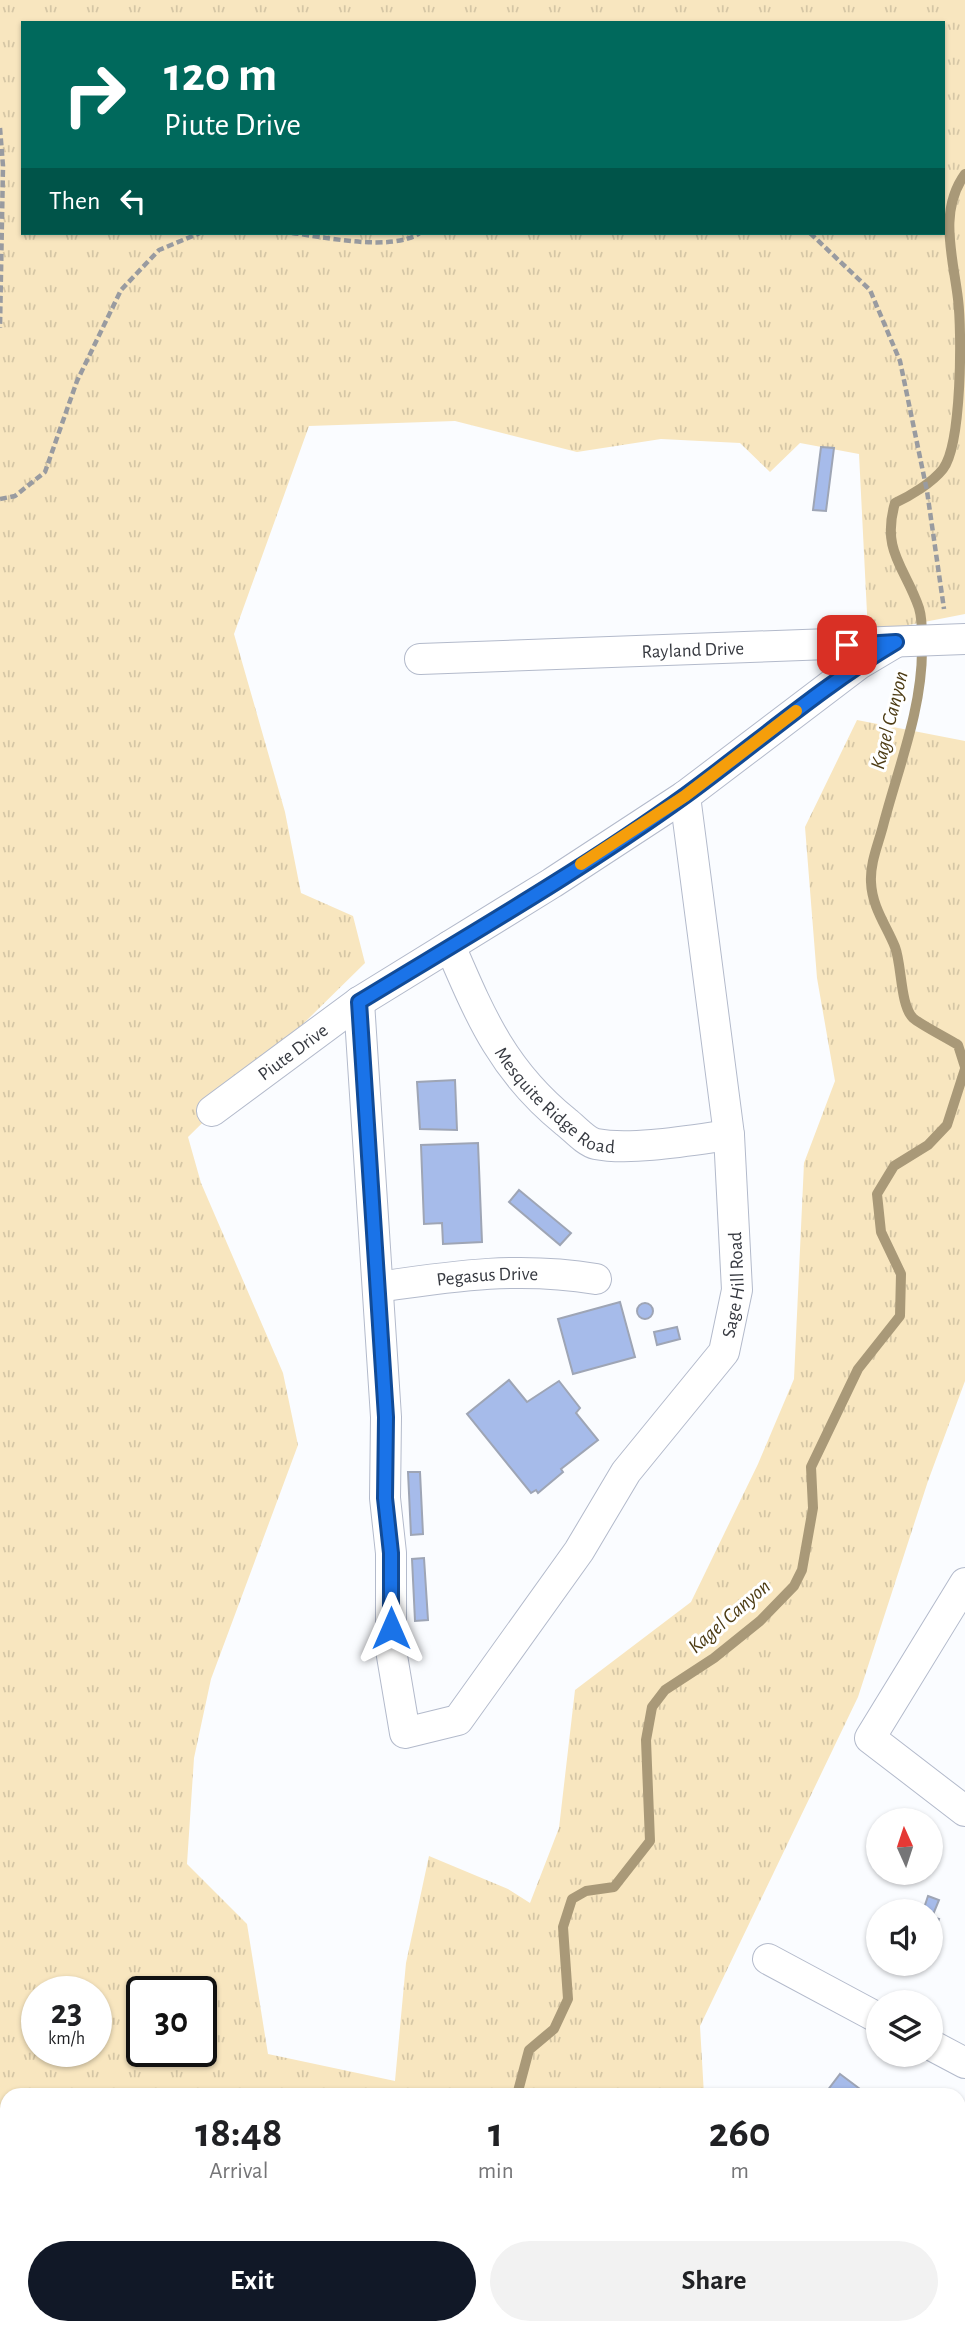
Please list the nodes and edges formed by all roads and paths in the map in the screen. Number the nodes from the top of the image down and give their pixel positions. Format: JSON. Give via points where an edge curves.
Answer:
{"nodes":[{"id":1,"x":0,"y":128,"type":"edge"},
{"id":2,"x":195,"y":235,"type":"edge"},
{"id":3,"x":307,"y":235,"type":"edge"},
{"id":4,"x":417,"y":235,"type":"edge"},
{"id":5,"x":812,"y":235,"type":"edge"},
{"id":6,"x":0,"y":328,"type":"edge"},
{"id":7,"x":0,"y":499,"type":"edge"},
{"id":8,"x":952,"y":639,"type":"edge"},
{"id":9,"x":898,"y":642,"type":"junction"},
{"id":10,"x":420,"y":659,"type":"dead end"},
{"id":11,"x":685,"y":796,"type":"junction"},
{"id":12,"x":450,"y":946,"type":"junction"},
{"id":13,"x":359,"y":1002,"type":"junction"},
{"id":14,"x":212,"y":1111,"type":"dead end"},
{"id":15,"x":729,"y":1135,"type":"junction"},
{"id":16,"x":596,"y":1279,"type":"dead end"},
{"id":17,"x":378,"y":1287,"type":"junction"},
{"id":18,"x":965,"y":1583,"type":"edge"},
{"id":19,"x":965,"y":1811,"type":"edge"},
{"id":20,"x":768,"y":1959,"type":"dead end"},
{"id":21,"x":866,"y":2012,"type":"edge"},
{"id":22,"x":943,"y":2051,"type":"edge"},
{"id":23,"x":965,"y":2063,"type":"edge"}],
"edges":[{"from":1,"to":6,"type":"path"},
{"from":2,"to":7,"type":"path","via":[[159,250],[121,290],[77,381],[46,471],[22,492]]},
{"from":3,"to":4,"type":"path","via":[[360,242]]},
{"from":5,"to":8,"type":"path","via":[[870,290],[900,362]]},
{"from":8,"to":9,"type":"street","name":"Rayland Drive"},
{"from":9,"to":10,"type":"street","name":"Rayland Drive"},
{"from":9,"to":11,"type":"street","name":"Piute Drive","via":[[859,664]]},
{"from":11,"to":12,"type":"street","name":"Piute Drive"},
{"from":11,"to":15,"type":"street","name":"Sage Hill Road"},
{"from":12,"to":13,"type":"street","name":"Piute Drive"},
{"from":12,"to":15,"type":"street","name":"Mesquite Ridge Road","via":[[485,1028],[520,1078],[594,1144],[664,1144]]},
{"from":13,"to":14,"type":"street","name":"Piute Drive"},
{"from":13,"to":17,"type":"street"},
{"from":15,"to":17,"type":"street","name":"Sage Hill Road","via":[[737,1290],[724,1352],[626,1472],[579,1551],[458,1720],[405,1733],[391,1650]]},
{"from":16,"to":17,"type":"street","name":"Pegasus Drive","via":[[557,1272],[490,1271]]},
{"from":18,"to":19,"type":"street","via":[[870,1738]]},
{"from":20,"to":21,"type":"street"},
{"from":22,"to":23,"type":"street"}]}
